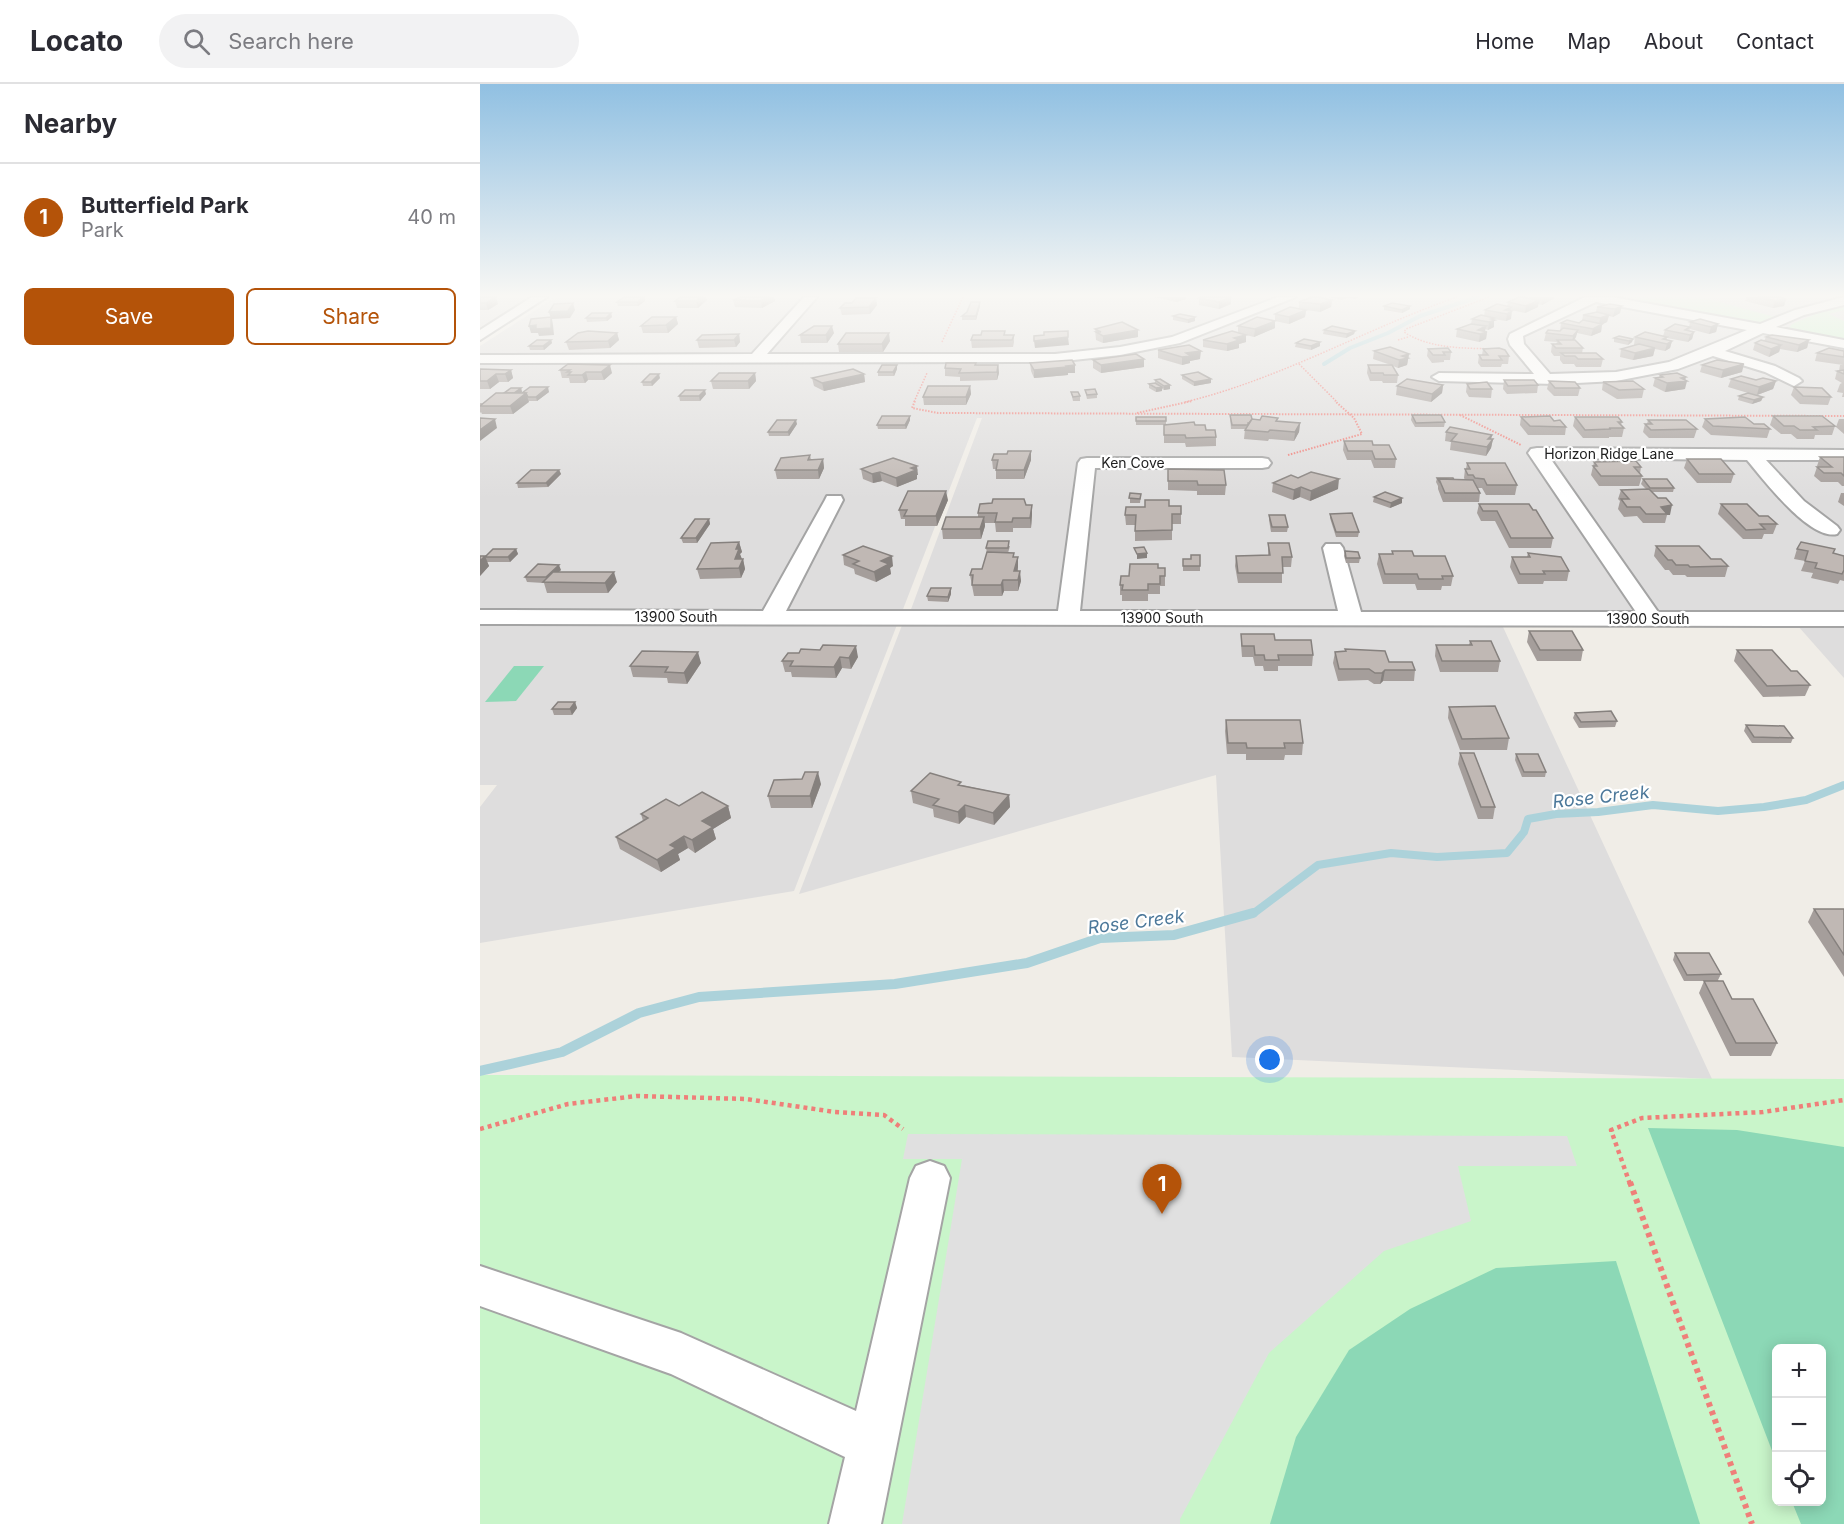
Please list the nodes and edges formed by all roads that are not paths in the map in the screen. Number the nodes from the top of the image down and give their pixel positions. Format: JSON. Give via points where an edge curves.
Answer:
{"nodes":[{"id":1,"x":1534,"y":364,"type":"edge"},
{"id":2,"x":1675,"y":364,"type":"edge"},
{"id":3,"x":1755,"y":364,"type":"edge"},
{"id":4,"x":1439,"y":377,"type":"dead end"},
{"id":5,"x":1544,"y":377,"type":"junction"},
{"id":6,"x":1794,"y":381,"type":"dead end"},
{"id":7,"x":1751,"y":454,"type":"junction"},
{"id":8,"x":1844,"y":454,"type":"edge"},
{"id":9,"x":1262,"y":462,"type":"dead end"},
{"id":10,"x":834,"y":500,"type":"dead end"},
{"id":11,"x":1830,"y":530,"type":"dead end"},
{"id":12,"x":1333,"y":549,"type":"dead end"},
{"id":13,"x":480,"y":617,"type":"edge"},
{"id":14,"x":771,"y":617,"type":"junction"},
{"id":15,"x":1068,"y":618,"type":"junction"},
{"id":16,"x":1351,"y":618,"type":"junction"},
{"id":17,"x":1652,"y":619,"type":"junction"},
{"id":18,"x":1844,"y":619,"type":"edge"},
{"id":19,"x":930,"y":1178,"type":"dead end"},
{"id":20,"x":480,"y":1286,"type":"edge"},
{"id":21,"x":872,"y":1444,"type":"junction"},
{"id":22,"x":855,"y":1524,"type":"edge"}],
"edges":[{"from":1,"to":5,"type":"street"},
{"from":2,"to":5,"type":"street","via":[[1604,376]]},
{"from":3,"to":6,"type":"street"},
{"from":4,"to":5,"type":"street"},
{"from":7,"to":8,"type":"street","name":"Horizon Ridge Lane"},
{"from":7,"to":11,"type":"street","via":[[1797,505]]},
{"from":7,"to":17,"type":"street","name":"Horizon Ridge Lane","via":[[1537,453]]},
{"from":9,"to":15,"type":"street","name":"Ken Cove","via":[[1088,463]]},
{"from":10,"to":14,"type":"street"},
{"from":12,"to":16,"type":"street"},
{"from":13,"to":14,"type":"street","name":"13900 South"},
{"from":14,"to":15,"type":"street","name":"13900 South"},
{"from":15,"to":16,"type":"street","name":"13900 South"},
{"from":16,"to":17,"type":"street","name":"13900 South"},
{"from":17,"to":18,"type":"street","name":"13900 South"},
{"from":19,"to":21,"type":"street"},
{"from":20,"to":21,"type":"street","via":[[681,1355]]},
{"from":21,"to":22,"type":"street"}]}
